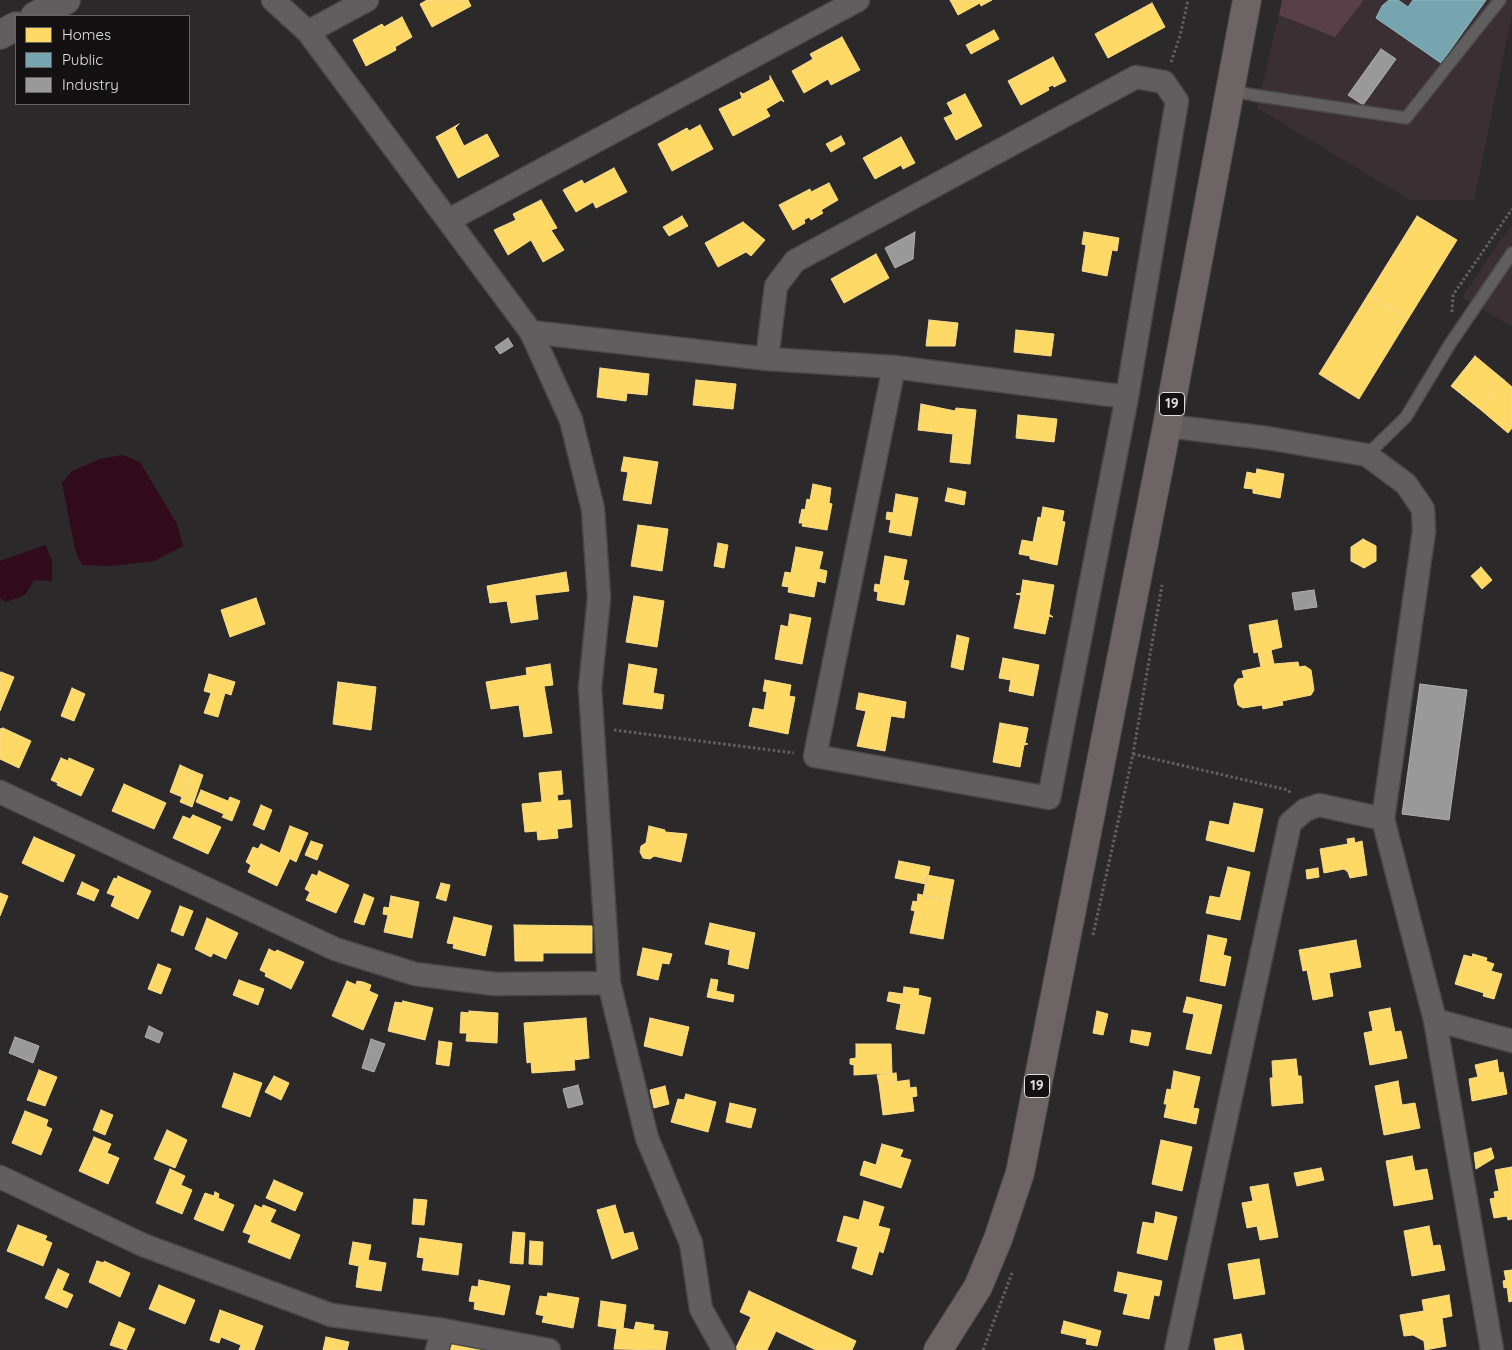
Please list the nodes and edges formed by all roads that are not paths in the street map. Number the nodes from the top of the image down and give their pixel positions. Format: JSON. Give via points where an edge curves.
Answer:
{"nodes":[{"id":1,"x":66,"y":0,"type":"edge"},
{"id":2,"x":273,"y":0,"type":"edge"},
{"id":3,"x":367,"y":0,"type":"edge"},
{"id":4,"x":858,"y":0,"type":"edge"},
{"id":5,"x":1247,"y":0,"type":"edge"},
{"id":6,"x":1500,"y":0,"type":"edge"},
{"id":7,"x":38,"y":15,"type":"edge"},
{"id":8,"x":15,"y":27,"type":"edge"},
{"id":9,"x":308,"y":32,"type":"junction"},
{"id":10,"x":0,"y":35,"type":"edge"},
{"id":11,"x":1230,"y":90,"type":"junction"},
{"id":12,"x":448,"y":220,"type":"junction"},
{"id":13,"x":1512,"y":253,"type":"edge"},
{"id":14,"x":531,"y":332,"type":"junction"},
{"id":15,"x":767,"y":359,"type":"junction"},
{"id":16,"x":894,"y":367,"type":"junction"},
{"id":17,"x":1127,"y":397,"type":"junction"},
{"id":18,"x":1167,"y":426,"type":"junction"},
{"id":19,"x":1367,"y":455,"type":"junction"},
{"id":20,"x":0,"y":792,"type":"edge"},
{"id":21,"x":1383,"y":819,"type":"junction"},
{"id":22,"x":609,"y":983,"type":"junction"},
{"id":23,"x":1434,"y":1020,"type":"junction"},
{"id":24,"x":1512,"y":1040,"type":"edge"},
{"id":25,"x":0,"y":1177,"type":"edge"},
{"id":26,"x":440,"y":1340,"type":"edge"},
{"id":27,"x":549,"y":1350,"type":"edge"},
{"id":28,"x":724,"y":1350,"type":"edge"},
{"id":29,"x":938,"y":1350,"type":"edge"},
{"id":30,"x":1176,"y":1350,"type":"edge"},
{"id":31,"x":1492,"y":1350,"type":"edge"}],
"edges":[{"from":1,"to":7,"type":"street"},
{"from":2,"to":9,"type":"street"},
{"from":3,"to":9,"type":"street"},
{"from":4,"to":12,"type":"street"},
{"from":5,"to":11,"type":"main road","number":"19"},
{"from":6,"to":11,"type":"lane","via":[[1406,118]]},
{"from":8,"to":10,"type":"street"},
{"from":9,"to":12,"type":"street"},
{"from":11,"to":18,"type":"main road","number":"19"},
{"from":12,"to":14,"type":"street"},
{"from":13,"to":19,"type":"lane","via":[[1406,416]]},
{"from":14,"to":15,"type":"street"},
{"from":14,"to":22,"type":"street","via":[[571,420],[593,510],[599,598],[590,688]]},
{"from":15,"to":16,"type":"street"},
{"from":15,"to":17,"type":"street","via":[[776,286],[795,260],[1136,77],[1164,82],[1177,101]]},
{"from":16,"to":17,"type":"street"},
{"from":16,"to":17,"type":"street","via":[[815,756],[1049,798]]},
{"from":18,"to":19,"type":"street"},
{"from":18,"to":29,"type":"main road","number":"19","via":[[1020,1173],[978,1287]]},
{"from":19,"to":21,"type":"street","via":[[1406,484],[1423,509],[1424,531]]},
{"from":20,"to":22,"type":"street","via":[[335,949],[415,974],[495,984]]},
{"from":21,"to":23,"type":"street"},
{"from":21,"to":30,"type":"street","via":[[1320,805],[1305,810],[1290,824]]},
{"from":22,"to":28,"type":"street","via":[[647,1138],[691,1243],[701,1308]]},
{"from":23,"to":24,"type":"street"},
{"from":23,"to":31,"type":"street"},
{"from":25,"to":26,"type":"street","via":[[143,1245],[331,1315]]},
{"from":26,"to":27,"type":"street"}]}
